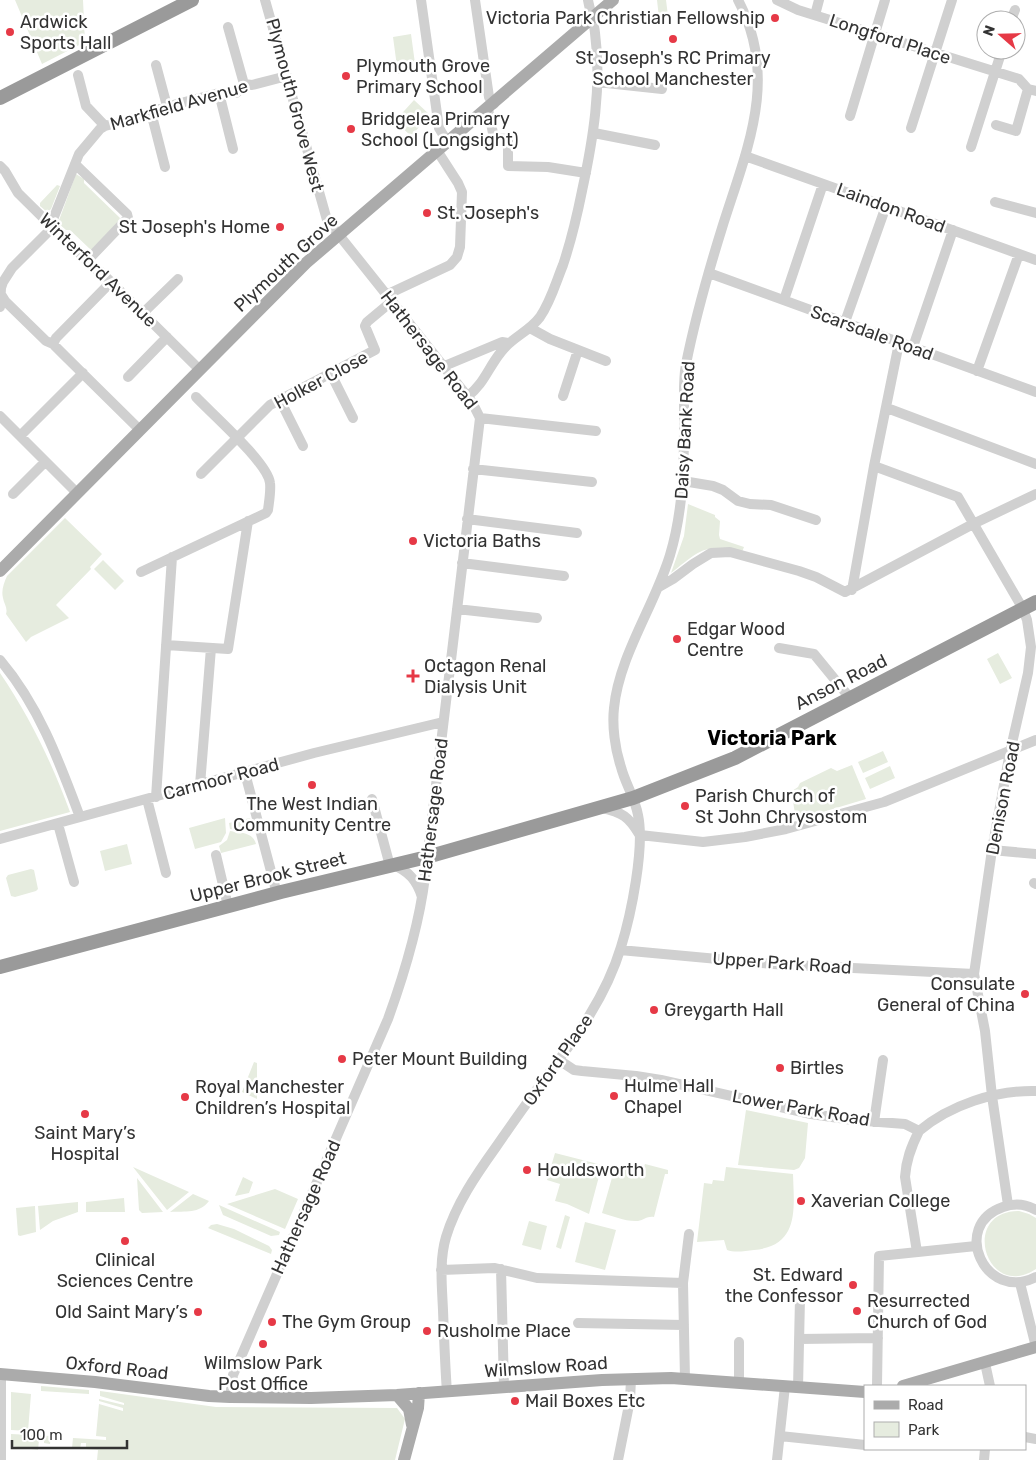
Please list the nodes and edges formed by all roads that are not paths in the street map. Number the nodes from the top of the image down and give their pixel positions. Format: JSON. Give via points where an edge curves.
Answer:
{"nodes":[{"id":1,"x":192,"y":0,"type":"edge"},
{"id":2,"x":265,"y":0,"type":"edge"},
{"id":3,"x":421,"y":0,"type":"edge"},
{"id":4,"x":475,"y":0,"type":"edge"},
{"id":5,"x":588,"y":0,"type":"edge"},
{"id":6,"x":613,"y":0,"type":"edge"},
{"id":7,"x":738,"y":0,"type":"edge"},
{"id":8,"x":777,"y":0,"type":"edge"},
{"id":9,"x":820,"y":0,"type":"edge"},
{"id":10,"x":885,"y":0,"type":"edge"},
{"id":11,"x":952,"y":0,"type":"edge"},
{"id":12,"x":175,"y":4,"type":"edge"},
{"id":13,"x":815,"y":15,"type":"junction"},
{"id":14,"x":592,"y":19,"type":"junction"},
{"id":15,"x":228,"y":27,"type":"dead end"},
{"id":16,"x":875,"y":33,"type":"junction"},
{"id":17,"x":935,"y":53,"type":"junction"},
{"id":18,"x":999,"y":60,"type":"edge"},
{"id":19,"x":156,"y":65,"type":"dead end"},
{"id":20,"x":995,"y":72,"type":"junction"},
{"id":21,"x":78,"y":75,"type":"dead end"},
{"id":22,"x":286,"y":76,"type":"junction"},
{"id":23,"x":597,"y":82,"type":"junction"},
{"id":24,"x":244,"y":84,"type":"junction"},
{"id":25,"x":662,"y":89,"type":"dead end"},
{"id":26,"x":1032,"y":90,"type":"edge"},
{"id":27,"x":219,"y":93,"type":"junction"},
{"id":28,"x":0,"y":98,"type":"edge"},
{"id":29,"x":167,"y":106,"type":"junction"},
{"id":30,"x":491,"y":106,"type":"junction"},
{"id":31,"x":152,"y":116,"type":"junction"},
{"id":32,"x":850,"y":116,"type":"dead end"},
{"id":33,"x":996,"y":125,"type":"dead end"},
{"id":34,"x":105,"y":126,"type":"junction"},
{"id":35,"x":912,"y":128,"type":"dead end"},
{"id":36,"x":594,"y":133,"type":"junction"},
{"id":37,"x":448,"y":143,"type":"junction"},
{"id":38,"x":655,"y":145,"type":"dead end"},
{"id":39,"x":971,"y":148,"type":"dead end"},
{"id":40,"x":233,"y":149,"type":"dead end"},
{"id":41,"x":438,"y":152,"type":"junction"},
{"id":42,"x":746,"y":156,"type":"junction"},
{"id":43,"x":75,"y":164,"type":"junction"},
{"id":44,"x":0,"y":166,"type":"edge"},
{"id":45,"x":165,"y":167,"type":"dead end"},
{"id":46,"x":586,"y":173,"type":"junction"},
{"id":47,"x":823,"y":184,"type":"junction"},
{"id":48,"x":995,"y":202,"type":"dead end"},
{"id":49,"x":886,"y":206,"type":"junction"},
{"id":50,"x":1036,"y":213,"type":"edge"},
{"id":51,"x":51,"y":226,"type":"junction"},
{"id":52,"x":953,"y":230,"type":"junction"},
{"id":53,"x":339,"y":236,"type":"junction"},
{"id":54,"x":1019,"y":254,"type":"junction"},
{"id":55,"x":1036,"y":260,"type":"edge"},
{"id":56,"x":87,"y":261,"type":"junction"},
{"id":57,"x":709,"y":273,"type":"junction"},
{"id":58,"x":178,"y":279,"type":"dead end"},
{"id":59,"x":111,"y":282,"type":"junction"},
{"id":60,"x":0,"y":293,"type":"edge"},
{"id":61,"x":388,"y":298,"type":"junction"},
{"id":62,"x":784,"y":300,"type":"junction"},
{"id":63,"x":0,"y":307,"type":"edge"},
{"id":64,"x":143,"y":314,"type":"junction"},
{"id":65,"x":845,"y":322,"type":"junction"},
{"id":66,"x":530,"y":328,"type":"junction"},
{"id":67,"x":168,"y":337,"type":"junction"},
{"id":68,"x":900,"y":342,"type":"junction"},
{"id":69,"x":508,"y":343,"type":"junction"},
{"id":70,"x":52,"y":344,"type":"junction"},
{"id":71,"x":913,"y":347,"type":"junction"},
{"id":72,"x":578,"y":350,"type":"junction"},
{"id":73,"x":606,"y":361,"type":"dead end"},
{"id":74,"x":442,"y":367,"type":"junction"},
{"id":75,"x":200,"y":370,"type":"junction"},
{"id":76,"x":977,"y":371,"type":"junction"},
{"id":77,"x":83,"y":373,"type":"junction"},
{"id":78,"x":331,"y":374,"type":"junction"},
{"id":79,"x":128,"y":377,"type":"dead end"},
{"id":80,"x":1036,"y":392,"type":"edge"},
{"id":81,"x":564,"y":396,"type":"dead end"},
{"id":82,"x":467,"y":397,"type":"junction"},
{"id":83,"x":196,"y":398,"type":"dead end"},
{"id":84,"x":280,"y":400,"type":"junction"},
{"id":85,"x":887,"y":408,"type":"junction"},
{"id":86,"x":0,"y":416,"type":"edge"},
{"id":87,"x":353,"y":418,"type":"dead end"},
{"id":88,"x":480,"y":418,"type":"junction"},
{"id":89,"x":140,"y":430,"type":"junction"},
{"id":90,"x":596,"y":431,"type":"dead end"},
{"id":91,"x":20,"y":436,"type":"junction"},
{"id":92,"x":237,"y":439,"type":"junction"},
{"id":93,"x":303,"y":446,"type":"dead end"},
{"id":94,"x":44,"y":462,"type":"junction"},
{"id":95,"x":1036,"y":464,"type":"edge"},
{"id":96,"x":874,"y":466,"type":"junction"},
{"id":97,"x":474,"y":469,"type":"junction"},
{"id":98,"x":201,"y":474,"type":"dead end"},
{"id":99,"x":684,"y":481,"type":"junction"},
{"id":100,"x":592,"y":482,"type":"dead end"},
{"id":101,"x":77,"y":493,"type":"junction"},
{"id":102,"x":13,"y":494,"type":"dead end"},
{"id":103,"x":1036,"y":494,"type":"edge"},
{"id":104,"x":468,"y":519,"type":"junction"},
{"id":105,"x":816,"y":520,"type":"dead end"},
{"id":106,"x":248,"y":521,"type":"junction"},
{"id":107,"x":973,"y":524,"type":"junction"},
{"id":108,"x":577,"y":533,"type":"dead end"},
{"id":109,"x":172,"y":557,"type":"junction"},
{"id":110,"x":462,"y":563,"type":"junction"},
{"id":111,"x":0,"y":571,"type":"edge"},
{"id":112,"x":141,"y":572,"type":"dead end"},
{"id":113,"x":564,"y":576,"type":"dead end"},
{"id":114,"x":658,"y":587,"type":"junction"},
{"id":115,"x":852,"y":590,"type":"junction"},
{"id":116,"x":1036,"y":602,"type":"edge"},
{"id":117,"x":1023,"y":608,"type":"junction"},
{"id":118,"x":457,"y":609,"type":"junction"},
{"id":119,"x":537,"y":618,"type":"dead end"},
{"id":120,"x":166,"y":645,"type":"junction"},
{"id":121,"x":211,"y":648,"type":"junction"},
{"id":122,"x":779,"y":648,"type":"dead end"},
{"id":123,"x":0,"y":660,"type":"edge"},
{"id":124,"x":850,"y":698,"type":"junction"},
{"id":125,"x":443,"y":722,"type":"junction"},
{"id":126,"x":1036,"y":740,"type":"edge"},
{"id":127,"x":1010,"y":752,"type":"junction"},
{"id":128,"x":245,"y":772,"type":"junction"},
{"id":129,"x":200,"y":785,"type":"junction"},
{"id":130,"x":151,"y":798,"type":"junction"},
{"id":131,"x":633,"y":798,"type":"junction"},
{"id":132,"x":372,"y":799,"type":"dead end"},
{"id":133,"x":600,"y":808,"type":"junction"},
{"id":134,"x":80,"y":817,"type":"junction"},
{"id":135,"x":545,"y":822,"type":"joint"},
{"id":136,"x":58,"y":824,"type":"junction"},
{"id":137,"x":640,"y":835,"type":"junction"},
{"id":138,"x":0,"y":839,"type":"edge"},
{"id":139,"x":992,"y":850,"type":"junction"},
{"id":140,"x":1036,"y":854,"type":"edge"},
{"id":141,"x":216,"y":855,"type":"dead end"},
{"id":142,"x":427,"y":857,"type":"junction"},
{"id":143,"x":392,"y":866,"type":"junction"},
{"id":144,"x":166,"y":873,"type":"dead end"},
{"id":145,"x":74,"y":882,"type":"dead end"},
{"id":146,"x":277,"y":894,"type":"junction"},
{"id":147,"x":422,"y":898,"type":"junction"},
{"id":148,"x":228,"y":906,"type":"junction"},
{"id":149,"x":620,"y":950,"type":"junction"},
{"id":150,"x":0,"y":967,"type":"edge"},
{"id":151,"x":974,"y":974,"type":"junction"},
{"id":152,"x":559,"y":1060,"type":"junction"},
{"id":153,"x":883,"y":1060,"type":"dead end"},
{"id":154,"x":1036,"y":1091,"type":"edge"},
{"id":155,"x":992,"y":1096,"type":"junction"},
{"id":156,"x":874,"y":1122,"type":"junction"},
{"id":157,"x":919,"y":1132,"type":"junction"},
{"id":158,"x":1008,"y":1205,"type":"junction"},
{"id":159,"x":1036,"y":1210,"type":"edge"},
{"id":160,"x":689,"y":1234,"type":"dead end"},
{"id":161,"x":976,"y":1246,"type":"junction"},
{"id":162,"x":917,"y":1252,"type":"junction"},
{"id":163,"x":501,"y":1269,"type":"junction"},
{"id":164,"x":441,"y":1270,"type":"junction"},
{"id":165,"x":1036,"y":1277,"type":"edge"},
{"id":166,"x":683,"y":1283,"type":"junction"},
{"id":167,"x":1020,"y":1283,"type":"junction"},
{"id":168,"x":800,"y":1298,"type":"dead end"},
{"id":169,"x":578,"y":1323,"type":"dead end"},
{"id":170,"x":684,"y":1325,"type":"junction"},
{"id":171,"x":878,"y":1338,"type":"junction"},
{"id":172,"x":799,"y":1339,"type":"junction"},
{"id":173,"x":739,"y":1342,"type":"dead end"},
{"id":174,"x":1036,"y":1347,"type":"edge"},
{"id":175,"x":985,"y":1363,"type":"junction"},
{"id":176,"x":0,"y":1374,"type":"edge"},
{"id":177,"x":631,"y":1379,"type":"junction"},
{"id":178,"x":685,"y":1379,"type":"junction"},
{"id":179,"x":739,"y":1383,"type":"junction"},
{"id":180,"x":877,"y":1385,"type":"edge"},
{"id":181,"x":907,"y":1385,"type":"edge"},
{"id":182,"x":990,"y":1385,"type":"edge"},
{"id":183,"x":504,"y":1387,"type":"junction"},
{"id":184,"x":792,"y":1387,"type":"junction"},
{"id":185,"x":447,"y":1392,"type":"junction"},
{"id":186,"x":864,"y":1392,"type":"edge"},
{"id":187,"x":419,"y":1393,"type":"junction"},
{"id":188,"x":397,"y":1395,"type":"junction"},
{"id":189,"x":230,"y":1397,"type":"junction"},
{"id":190,"x":412,"y":1430,"type":"junction"},
{"id":191,"x":780,"y":1436,"type":"junction"},
{"id":192,"x":864,"y":1445,"type":"edge"},
{"id":193,"x":1,"y":1460,"type":"edge"},
{"id":194,"x":404,"y":1460,"type":"edge"},
{"id":195,"x":618,"y":1460,"type":"edge"},
{"id":196,"x":778,"y":1460,"type":"edge"}],
"edges":[{"from":1,"to":12,"type":"highway"},
{"from":2,"to":22,"type":"street","name":"Plymouth Grove West"},
{"from":3,"to":37,"type":"street","via":[[439,128]]},
{"from":4,"to":30,"type":"street"},
{"from":5,"to":14,"type":"street"},
{"from":6,"to":14,"type":"main road","name":"Plymouth Grove"},
{"from":7,"to":42,"type":"street","name":"Daisy Bank Road","via":[[752,35],[759,87]]},
{"from":8,"to":13,"type":"street","name":"Longford Place"},
{"from":9,"to":13,"type":"street"},
{"from":10,"to":16,"type":"street"},
{"from":11,"to":17,"type":"street"},
{"from":12,"to":28,"type":"highway"},
{"from":13,"to":16,"type":"street","name":"Longford Place"},
{"from":14,"to":23,"type":"street"},
{"from":14,"to":30,"type":"main road","name":"Plymouth Grove"},
{"from":15,"to":24,"type":"street"},
{"from":16,"to":17,"type":"street","name":"Longford Place"},
{"from":16,"to":32,"type":"street"},
{"from":17,"to":20,"type":"street","name":"Longford Place"},
{"from":17,"to":35,"type":"street"},
{"from":18,"to":20,"type":"street"},
{"from":19,"to":29,"type":"street"},
{"from":20,"to":26,"type":"street","name":"Longford Place","via":[[1019,79]]},
{"from":20,"to":39,"type":"street"},
{"from":21,"to":34,"type":"street","via":[[86,106]]},
{"from":22,"to":24,"type":"street","name":"Markfield Avenue"},
{"from":22,"to":53,"type":"street","name":"Plymouth Grove West","via":[[325,216]]},
{"from":23,"to":25,"type":"street"},
{"from":23,"to":36,"type":"street"},
{"from":24,"to":27,"type":"street","name":"Markfield Avenue","via":[[236,93]]},
{"from":26,"to":33,"type":"street","name":"Longford Place","via":[[1019,132]]},
{"from":27,"to":29,"type":"street","name":"Markfield Avenue"},
{"from":27,"to":40,"type":"street"},
{"from":29,"to":31,"type":"street","name":"Markfield Avenue","via":[[154,110]]},
{"from":30,"to":37,"type":"main road","name":"Plymouth Grove"},
{"from":30,"to":46,"type":"street","via":[[494,138],[508,139],[508,166],[548,167]]},
{"from":31,"to":34,"type":"street","name":"Markfield Avenue"},
{"from":31,"to":45,"type":"street"},
{"from":34,"to":43,"type":"street","name":"Markfield Avenue","via":[[83,147]]},
{"from":36,"to":38,"type":"street"},
{"from":36,"to":46,"type":"street"},
{"from":37,"to":41,"type":"main road","name":"Plymouth Grove"},
{"from":41,"to":53,"type":"main road","name":"Plymouth Grove"},
{"from":41,"to":61,"type":"street","via":[[462,192],[457,257],[450,265]]},
{"from":42,"to":47,"type":"street","name":"Laindon Road"},
{"from":42,"to":57,"type":"street","name":"Daisy Bank Road"},
{"from":43,"to":51,"type":"street","name":"Markfield Avenue"},
{"from":43,"to":56,"type":"street","via":[[128,218]]},
{"from":44,"to":51,"type":"street","name":"Winterford Avenue","via":[[18,193]]},
{"from":46,"to":66,"type":"street","via":[[565,258],[547,305]]},
{"from":47,"to":49,"type":"street","name":"Laindon Road"},
{"from":47,"to":62,"type":"street"},
{"from":48,"to":50,"type":"street"},
{"from":49,"to":52,"type":"street","name":"Laindon Road"},
{"from":49,"to":65,"type":"street"},
{"from":51,"to":56,"type":"street","name":"Winterford Avenue"},
{"from":51,"to":60,"type":"street","name":"Markfield Avenue","via":[[12,268]]},
{"from":52,"to":54,"type":"street","name":"Laindon Road"},
{"from":52,"to":71,"type":"street"},
{"from":53,"to":61,"type":"street","name":"Hathersage Road"},
{"from":53,"to":75,"type":"main road","name":"Plymouth Grove","via":[[306,264]]},
{"from":54,"to":55,"type":"street","name":"Laindon Road"},
{"from":54,"to":76,"type":"street"},
{"from":56,"to":59,"type":"street","name":"Winterford Avenue"},
{"from":57,"to":62,"type":"street","name":"Scarsdale Road"},
{"from":57,"to":99,"type":"street","name":"Daisy Bank Road","via":[[686,366]]},
{"from":58,"to":64,"type":"street"},
{"from":59,"to":64,"type":"street","name":"Winterford Avenue"},
{"from":59,"to":70,"type":"street"},
{"from":60,"to":63,"type":"street","name":"Markfield Avenue"},
{"from":60,"to":70,"type":"street"},
{"from":61,"to":74,"type":"street","name":"Hathersage Road"},
{"from":61,"to":78,"type":"street","name":"Holker Close","via":[[365,326],[376,350]]},
{"from":62,"to":65,"type":"street","name":"Scarsdale Road"},
{"from":64,"to":67,"type":"street","name":"Winterford Avenue"},
{"from":65,"to":68,"type":"street","name":"Scarsdale Road"},
{"from":66,"to":69,"type":"street"},
{"from":66,"to":72,"type":"street"},
{"from":67,"to":75,"type":"street","name":"Winterford Avenue"},
{"from":67,"to":79,"type":"street"},
{"from":68,"to":71,"type":"street","name":"Scarsdale Road"},
{"from":68,"to":85,"type":"street"},
{"from":69,"to":74,"type":"street","via":[[502,342]]},
{"from":69,"to":82,"type":"street","via":[[476,390]]},
{"from":70,"to":77,"type":"street"},
{"from":71,"to":76,"type":"street","name":"Scarsdale Road"},
{"from":72,"to":73,"type":"street"},
{"from":72,"to":81,"type":"street"},
{"from":74,"to":82,"type":"street","name":"Hathersage Road"},
{"from":75,"to":89,"type":"main road","name":"Plymouth Grove"},
{"from":76,"to":80,"type":"street","name":"Scarsdale Road"},
{"from":77,"to":89,"type":"street"},
{"from":77,"to":91,"type":"street"},
{"from":78,"to":84,"type":"street","name":"Holker Close"},
{"from":78,"to":87,"type":"street"},
{"from":82,"to":88,"type":"street","name":"Hathersage Road"},
{"from":83,"to":92,"type":"street"},
{"from":84,"to":92,"type":"street","name":"Holker Close","via":[[270,405]]},
{"from":84,"to":93,"type":"street"},
{"from":85,"to":95,"type":"street"},
{"from":85,"to":96,"type":"street"},
{"from":86,"to":91,"type":"street"},
{"from":88,"to":90,"type":"street"},
{"from":88,"to":97,"type":"street","name":"Hathersage Road"},
{"from":89,"to":101,"type":"main road","name":"Plymouth Grove"},
{"from":91,"to":94,"type":"street"},
{"from":92,"to":98,"type":"street","name":"Holker Close"},
{"from":92,"to":106,"type":"street","via":[[258,460],[270,484],[266,513]]},
{"from":94,"to":101,"type":"street"},
{"from":94,"to":102,"type":"street"},
{"from":96,"to":107,"type":"street","name":"Denison Road","via":[[958,497]]},
{"from":96,"to":115,"type":"street"},
{"from":97,"to":100,"type":"street"},
{"from":97,"to":104,"type":"street","name":"Hathersage Road"},
{"from":99,"to":105,"type":"street","via":[[704,483],[723,490],[738,501],[772,505]]},
{"from":99,"to":114,"type":"street","name":"Daisy Bank Road","via":[[670,556]]},
{"from":101,"to":111,"type":"main road","name":"Plymouth Grove"},
{"from":103,"to":107,"type":"street"},
{"from":104,"to":108,"type":"street"},
{"from":104,"to":110,"type":"street","name":"Hathersage Road"},
{"from":106,"to":109,"type":"street"},
{"from":106,"to":121,"type":"street","via":[[228,648]]},
{"from":107,"to":115,"type":"street"},
{"from":107,"to":117,"type":"street","name":"Denison Road"},
{"from":109,"to":112,"type":"street"},
{"from":109,"to":120,"type":"street"},
{"from":110,"to":113,"type":"street"},
{"from":110,"to":118,"type":"street","name":"Hathersage Road"},
{"from":114,"to":115,"type":"street","via":[[711,553],[730,552],[799,571],[845,592]]},
{"from":114,"to":131,"type":"street","name":"Daisy Bank Road","via":[[630,651],[614,708],[620,765]]},
{"from":116,"to":117,"type":"highway","name":"Anson Road"},
{"from":117,"to":124,"type":"highway","name":"Anson Road"},
{"from":117,"to":127,"type":"street","name":"Denison Road","via":[[1031,647],[1023,701]]},
{"from":118,"to":119,"type":"street"},
{"from":118,"to":125,"type":"street","name":"Hathersage Road"},
{"from":120,"to":121,"type":"street"},
{"from":120,"to":130,"type":"street"},
{"from":121,"to":129,"type":"street"},
{"from":122,"to":124,"type":"street","via":[[814,654]]},
{"from":123,"to":134,"type":"street","via":[[26,695],[48,736]]},
{"from":124,"to":131,"type":"highway","name":"Anson Road","via":[[735,758]]},
{"from":125,"to":128,"type":"street","name":"Carmoor Road"},
{"from":125,"to":142,"type":"street","name":"Hathersage Road"},
{"from":126,"to":127,"type":"street"},
{"from":127,"to":137,"type":"street","via":[[884,802],[786,829],[703,842]]},
{"from":127,"to":139,"type":"street","name":"Denison Road"},
{"from":128,"to":129,"type":"street","name":"Carmoor Road"},
{"from":128,"to":146,"type":"street"},
{"from":129,"to":130,"type":"street","name":"Carmoor Road"},
{"from":130,"to":134,"type":"street","name":"Carmoor Road"},
{"from":130,"to":144,"type":"street"},
{"from":131,"to":133,"type":"highway","name":"Anson Road"},
{"from":131,"to":137,"type":"street","name":"Oxford Place"},
{"from":132,"to":143,"type":"street"},
{"from":133,"to":135,"type":"highway","name":"Anson Road"},
{"from":133,"to":137,"type":"street","via":[[627,817]]},
{"from":134,"to":136,"type":"street","name":"Carmoor Road"},
{"from":135,"to":142,"type":"highway","name":"Upper Brook Street"},
{"from":136,"to":138,"type":"street","name":"Carmoor Road"},
{"from":136,"to":145,"type":"street"},
{"from":137,"to":149,"type":"street","name":"Oxford Place","via":[[633,895]]},
{"from":139,"to":140,"type":"street"},
{"from":139,"to":151,"type":"street","name":"Denison Road"},
{"from":141,"to":148,"type":"street"},
{"from":142,"to":143,"type":"highway","name":"Upper Brook Street"},
{"from":142,"to":147,"type":"street","name":"Hathersage Road"},
{"from":143,"to":146,"type":"highway","name":"Upper Brook Street"},
{"from":143,"to":147,"type":"street","via":[[409,873]]},
{"from":146,"to":148,"type":"highway","name":"Upper Brook Street"},
{"from":147,"to":189,"type":"street","name":"Hathersage Road","via":[[406,965],[388,1019],[233,1375]]},
{"from":148,"to":150,"type":"highway","name":"Upper Brook Street"},
{"from":149,"to":151,"type":"street","name":"Upper Park Road","via":[[772,964]]},
{"from":149,"to":152,"type":"street","name":"Oxford Place","via":[[588,1019]]},
{"from":151,"to":155,"type":"street","name":"Denison Road","via":[[985,1031]]},
{"from":152,"to":156,"type":"street","name":"Lower Park Road","via":[[574,1070],[652,1079],[811,1114]]},
{"from":152,"to":164,"type":"street","name":"Oxford Place","via":[[466,1193],[446,1238]]},
{"from":153,"to":156,"type":"street"},
{"from":154,"to":155,"type":"street"},
{"from":155,"to":157,"type":"street","via":[[951,1110]]},
{"from":155,"to":158,"type":"street","name":"Denison Road"},
{"from":156,"to":157,"type":"street","name":"Lower Park Road","via":[[905,1124]]},
{"from":157,"to":162,"type":"street","via":[[911,1147],[905,1177]]},
{"from":158,"to":159,"type":"street","via":[[1024,1205]]},
{"from":158,"to":161,"type":"street","via":[[983,1220]]},
{"from":160,"to":166,"type":"street"},
{"from":161,"to":162,"type":"street"},
{"from":161,"to":167,"type":"street","via":[[985,1268],[994,1276]]},
{"from":162,"to":171,"type":"street","via":[[881,1255],[878,1258]]},
{"from":163,"to":164,"type":"street"},
{"from":163,"to":166,"type":"street","via":[[537,1278]]},
{"from":163,"to":183,"type":"street"},
{"from":164,"to":185,"type":"street"},
{"from":165,"to":167,"type":"street"},
{"from":166,"to":170,"type":"street"},
{"from":167,"to":174,"type":"street"},
{"from":168,"to":172,"type":"street"},
{"from":169,"to":170,"type":"street"},
{"from":170,"to":178,"type":"street"},
{"from":171,"to":172,"type":"street"},
{"from":171,"to":180,"type":"street"},
{"from":172,"to":184,"type":"street"},
{"from":173,"to":179,"type":"street"},
{"from":174,"to":175,"type":"main road"},
{"from":175,"to":181,"type":"main road"},
{"from":175,"to":182,"type":"street"},
{"from":176,"to":189,"type":"main road","name":"Oxford Road"},
{"from":176,"to":193,"type":"street"},
{"from":177,"to":178,"type":"main road","name":"Wilmslow Road"},
{"from":177,"to":183,"type":"main road","name":"Wilmslow Road"},
{"from":177,"to":195,"type":"street"},
{"from":178,"to":179,"type":"main road","name":"Wilmslow Road"},
{"from":179,"to":184,"type":"main road","name":"Wilmslow Road"},
{"from":183,"to":185,"type":"main road","name":"Wilmslow Road"},
{"from":184,"to":186,"type":"main road","name":"Wilmslow Road"},
{"from":184,"to":191,"type":"street"},
{"from":185,"to":187,"type":"main road","name":"Wilmslow Road"},
{"from":187,"to":188,"type":"main road","name":"Wilmslow Road"},
{"from":187,"to":190,"type":"main road"},
{"from":188,"to":189,"type":"main road","name":"Wilmslow Road"},
{"from":188,"to":190,"type":"main road","via":[[410,1413]]},
{"from":190,"to":194,"type":"main road"},
{"from":191,"to":192,"type":"street"},
{"from":191,"to":196,"type":"street"}]}
